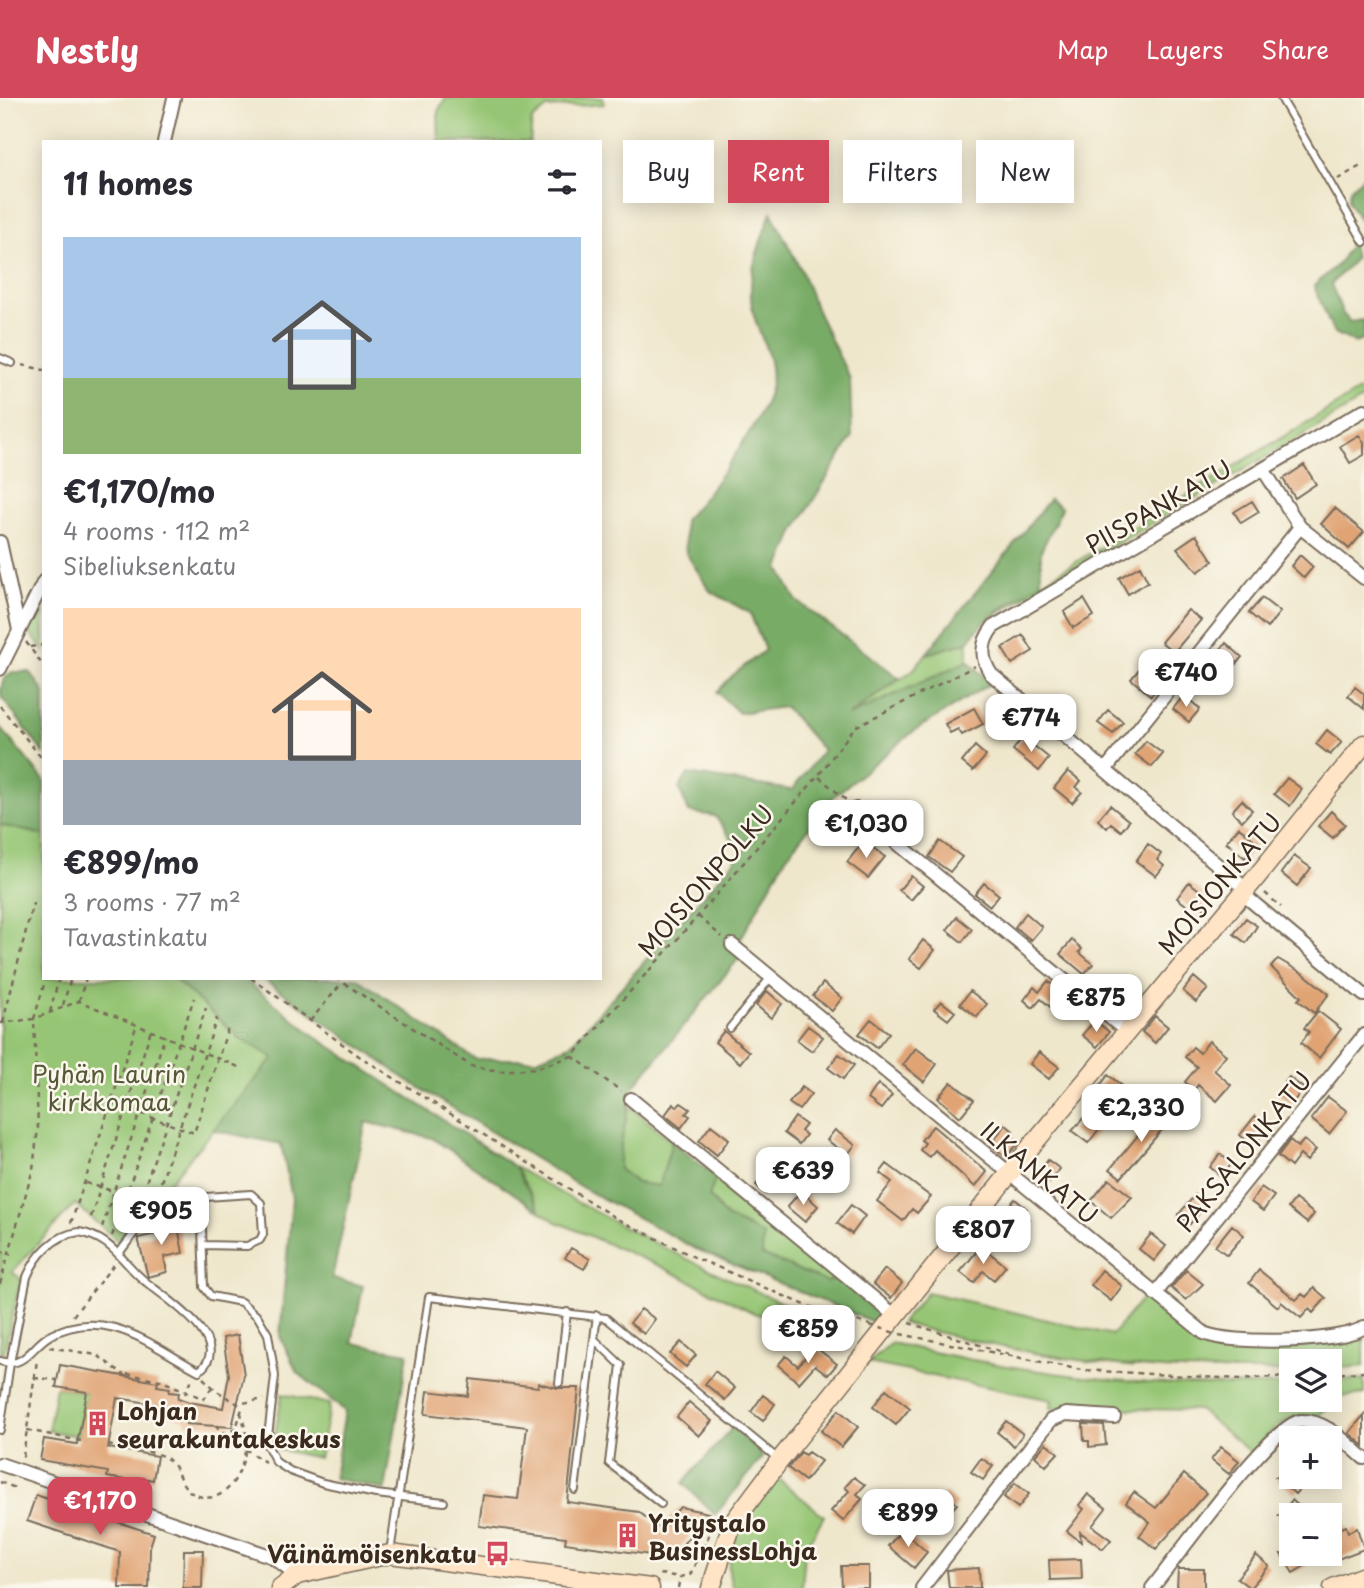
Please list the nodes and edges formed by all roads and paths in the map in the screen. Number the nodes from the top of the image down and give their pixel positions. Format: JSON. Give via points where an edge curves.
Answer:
{"nodes":[{"id":1,"x":174,"y":98,"type":"edge"},
{"id":2,"x":1281,"y":98,"type":"edge"},
{"id":3,"x":164,"y":140,"type":"edge"},
{"id":4,"x":1364,"y":164,"type":"edge"},
{"id":5,"x":1329,"y":184,"type":"junction"},
{"id":6,"x":1364,"y":242,"type":"edge"},
{"id":7,"x":0,"y":358,"type":"edge"},
{"id":8,"x":12,"y":363,"type":"joint"},
{"id":9,"x":42,"y":370,"type":"edge"},
{"id":10,"x":1364,"y":410,"type":"edge"},
{"id":11,"x":1264,"y":469,"type":"junction"},
{"id":12,"x":1300,"y":527,"type":"junction"},
{"id":13,"x":0,"y":542,"type":"edge"},
{"id":14,"x":1364,"y":578,"type":"edge"},
{"id":15,"x":42,"y":585,"type":"edge"},
{"id":16,"x":19,"y":630,"type":"junction"},
{"id":17,"x":42,"y":645,"type":"edge"},
{"id":18,"x":30,"y":647,"type":"junction"},
{"id":19,"x":983,"y":662,"type":"junction"},
{"id":20,"x":42,"y":664,"type":"edge"},
{"id":21,"x":1,"y":666,"type":"edge"},
{"id":22,"x":0,"y":706,"type":"edge"},
{"id":23,"x":1364,"y":744,"type":"edge"},
{"id":24,"x":42,"y":758,"type":"edge"},
{"id":25,"x":1105,"y":769,"type":"junction"},
{"id":26,"x":818,"y":776,"type":"junction"},
{"id":27,"x":856,"y":809,"type":"joint"},
{"id":28,"x":1249,"y":886,"type":"junction"},
{"id":29,"x":33,"y":903,"type":"dead end"},
{"id":30,"x":1290,"y":915,"type":"dead end"},
{"id":31,"x":698,"y":916,"type":"junction"},
{"id":32,"x":732,"y":944,"type":"joint"},
{"id":33,"x":771,"y":977,"type":"junction"},
{"id":34,"x":45,"y":980,"type":"edge"},
{"id":35,"x":58,"y":980,"type":"edge"},
{"id":36,"x":70,"y":980,"type":"edge"},
{"id":37,"x":85,"y":980,"type":"edge"},
{"id":38,"x":254,"y":980,"type":"edge"},
{"id":39,"x":339,"y":980,"type":"edge"},
{"id":40,"x":342,"y":982,"type":"junction"},
{"id":41,"x":1364,"y":995,"type":"edge"},
{"id":42,"x":194,"y":998,"type":"dead end"},
{"id":43,"x":79,"y":1001,"type":"junction"},
{"id":44,"x":62,"y":1007,"type":"junction"},
{"id":45,"x":206,"y":1009,"type":"dead end"},
{"id":46,"x":50,"y":1013,"type":"junction"},
{"id":47,"x":217,"y":1018,"type":"dead end"},
{"id":48,"x":34,"y":1019,"type":"junction"},
{"id":49,"x":310,"y":1021,"type":"junction"},
{"id":50,"x":1,"y":1023,"type":"edge"},
{"id":51,"x":137,"y":1024,"type":"junction"},
{"id":52,"x":228,"y":1028,"type":"dead end"},
{"id":53,"x":730,"y":1028,"type":"dead end"},
{"id":54,"x":151,"y":1030,"type":"junction"},
{"id":55,"x":1126,"y":1031,"type":"junction"},
{"id":56,"x":1364,"y":1035,"type":"edge"},
{"id":57,"x":165,"y":1036,"type":"junction"},
{"id":58,"x":180,"y":1042,"type":"junction"},
{"id":59,"x":193,"y":1048,"type":"junction"},
{"id":60,"x":206,"y":1053,"type":"junction"},
{"id":61,"x":572,"y":1056,"type":"junction"},
{"id":62,"x":218,"y":1058,"type":"junction"},
{"id":63,"x":241,"y":1068,"type":"dead end"},
{"id":64,"x":631,"y":1099,"type":"joint"},
{"id":65,"x":113,"y":1103,"type":"junction"},
{"id":66,"x":127,"y":1108,"type":"junction"},
{"id":67,"x":139,"y":1113,"type":"junction"},
{"id":68,"x":155,"y":1119,"type":"junction"},
{"id":69,"x":167,"y":1123,"type":"junction"},
{"id":70,"x":182,"y":1129,"type":"junction"},
{"id":71,"x":1010,"y":1174,"type":"junction"},
{"id":72,"x":86,"y":1183,"type":"junction"},
{"id":73,"x":100,"y":1188,"type":"junction"},
{"id":74,"x":158,"y":1189,"type":"dead end"},
{"id":75,"x":113,"y":1192,"type":"junction"},
{"id":76,"x":127,"y":1196,"type":"junction"},
{"id":77,"x":140,"y":1200,"type":"junction"},
{"id":78,"x":153,"y":1201,"type":"dead end"},
{"id":79,"x":193,"y":1205,"type":"junction"},
{"id":80,"x":91,"y":1217,"type":"dead end"},
{"id":81,"x":102,"y":1227,"type":"dead end"},
{"id":82,"x":67,"y":1233,"type":"junction"},
{"id":83,"x":112,"y":1236,"type":"dead end"},
{"id":84,"x":204,"y":1245,"type":"junction"},
{"id":85,"x":0,"y":1251,"type":"edge"},
{"id":86,"x":120,"y":1252,"type":"junction"},
{"id":87,"x":11,"y":1254,"type":"junction"},
{"id":88,"x":0,"y":1284,"type":"edge"},
{"id":89,"x":1155,"y":1294,"type":"junction"},
{"id":90,"x":567,"y":1312,"type":"junction"},
{"id":91,"x":597,"y":1315,"type":"junction"},
{"id":92,"x":893,"y":1320,"type":"junction"},
{"id":93,"x":62,"y":1329,"type":"junction"},
{"id":94,"x":1359,"y":1331,"type":"edge"},
{"id":95,"x":869,"y":1336,"type":"dead end"},
{"id":96,"x":594,"y":1339,"type":"junction"},
{"id":97,"x":35,"y":1345,"type":"junction"},
{"id":98,"x":1024,"y":1358,"type":"junction"},
{"id":99,"x":0,"y":1361,"type":"edge"},
{"id":100,"x":10,"y":1363,"type":"junction"},
{"id":101,"x":199,"y":1371,"type":"junction"},
{"id":102,"x":1364,"y":1372,"type":"edge"},
{"id":103,"x":1342,"y":1373,"type":"edge"},
{"id":104,"x":1279,"y":1377,"type":"edge"},
{"id":105,"x":57,"y":1381,"type":"dead end"},
{"id":106,"x":559,"y":1383,"type":"dead end"},
{"id":107,"x":212,"y":1387,"type":"junction"},
{"id":108,"x":185,"y":1394,"type":"junction"},
{"id":109,"x":271,"y":1397,"type":"junction"},
{"id":110,"x":243,"y":1405,"type":"junction"},
{"id":111,"x":241,"y":1413,"type":"junction"},
{"id":112,"x":1114,"y":1416,"type":"dead end"},
{"id":113,"x":216,"y":1424,"type":"dead end"},
{"id":114,"x":0,"y":1430,"type":"edge"},
{"id":115,"x":27,"y":1430,"type":"junction"},
{"id":116,"x":86,"y":1441,"type":"dead end"},
{"id":117,"x":108,"y":1445,"type":"dead end"},
{"id":118,"x":245,"y":1449,"type":"junction"},
{"id":119,"x":1364,"y":1458,"type":"edge"},
{"id":120,"x":780,"y":1460,"type":"junction"},
{"id":121,"x":23,"y":1461,"type":"dead end"},
{"id":122,"x":275,"y":1462,"type":"junction"},
{"id":123,"x":0,"y":1464,"type":"edge"},
{"id":124,"x":575,"y":1490,"type":"dead end"},
{"id":125,"x":399,"y":1497,"type":"junction"},
{"id":126,"x":443,"y":1502,"type":"dead end"},
{"id":127,"x":661,"y":1504,"type":"dead end"},
{"id":128,"x":718,"y":1519,"type":"dead end"},
{"id":129,"x":287,"y":1551,"type":"dead end"},
{"id":130,"x":390,"y":1554,"type":"junction"},
{"id":131,"x":309,"y":1558,"type":"dead end"},
{"id":132,"x":680,"y":1577,"type":"junction"},
{"id":133,"x":1364,"y":1577,"type":"edge"},
{"id":134,"x":297,"y":1581,"type":"edge"},
{"id":135,"x":651,"y":1581,"type":"edge"},
{"id":136,"x":280,"y":1588,"type":"edge"},
{"id":137,"x":678,"y":1588,"type":"edge"},
{"id":138,"x":712,"y":1588,"type":"edge"},
{"id":139,"x":922,"y":1588,"type":"edge"},
{"id":140,"x":1152,"y":1588,"type":"edge"},
{"id":141,"x":1333,"y":1588,"type":"edge"}],
"edges":[{"from":1,"to":3,"type":"street"},
{"from":2,"to":5,"type":"lane"},
{"from":4,"to":5,"type":"path"},
{"from":5,"to":6,"type":"lane"},
{"from":7,"to":8,"type":"lane"},
{"from":8,"to":9,"type":"path"},
{"from":10,"to":11,"type":"street","name":"PIISPANKATU"},
{"from":11,"to":12,"type":"street"},
{"from":11,"to":19,"type":"street","name":"PIISPANKATU","via":[[993,627],[983,646]]},
{"from":12,"to":14,"type":"street"},
{"from":12,"to":25,"type":"street"},
{"from":13,"to":16,"type":"street"},
{"from":15,"to":16,"type":"street"},
{"from":16,"to":18,"type":"path"},
{"from":16,"to":21,"type":"street"},
{"from":17,"to":18,"type":"path"},
{"from":18,"to":20,"type":"path"},
{"from":19,"to":25,"type":"street","via":[[991,674]]},
{"from":19,"to":26,"type":"path","name":"MOISIONPOLKU","via":[[855,727]]},
{"from":22,"to":24,"type":"path"},
{"from":23,"to":28,"type":"street","name":"MOISIONKATU"},
{"from":25,"to":28,"type":"street"},
{"from":26,"to":27,"type":"path"},
{"from":26,"to":31,"type":"path","name":"MOISIONPOLKU"},
{"from":27,"to":55,"type":"street"},
{"from":28,"to":30,"type":"path"},
{"from":28,"to":41,"type":"street"},
{"from":28,"to":55,"type":"street","name":"MOISIONKATU"},
{"from":29,"to":50,"type":"path"},
{"from":31,"to":32,"type":"path"},
{"from":31,"to":61,"type":"path","name":"MOISIONPOLKU"},
{"from":32,"to":33,"type":"street","name":"ILKANKATU"},
{"from":33,"to":53,"type":"lane"},
{"from":33,"to":71,"type":"street","name":"ILKANKATU"},
{"from":34,"to":48,"type":"path"},
{"from":35,"to":46,"type":"path"},
{"from":36,"to":44,"type":"path"},
{"from":37,"to":43,"type":"path"},
{"from":38,"to":49,"type":"path"},
{"from":39,"to":40,"type":"path","name":"MOISIONPOLKU"},
{"from":40,"to":49,"type":"path"},
{"from":40,"to":61,"type":"path","name":"MOISIONPOLKU","via":[[471,1066],[500,1071],[537,1068]]},
{"from":42,"to":58,"type":"path"},
{"from":43,"to":44,"type":"path"},
{"from":43,"to":51,"type":"path"},
{"from":44,"to":46,"type":"path"},
{"from":45,"to":59,"type":"path"},
{"from":46,"to":48,"type":"path"},
{"from":47,"to":60,"type":"path"},
{"from":48,"to":50,"type":"path"},
{"from":48,"to":87,"type":"path","via":[[38,1128],[33,1169]]},
{"from":49,"to":92,"type":"path","bridge":true,"via":[[617,1220],[805,1305],[870,1325]]},
{"from":51,"to":54,"type":"path"},
{"from":51,"to":65,"type":"path"},
{"from":52,"to":62,"type":"path"},
{"from":54,"to":57,"type":"path"},
{"from":54,"to":66,"type":"path"},
{"from":55,"to":71,"type":"street","name":"MOISIONKATU"},
{"from":56,"to":89,"type":"street","name":"PAKSALONKATU"},
{"from":57,"to":58,"type":"path"},
{"from":57,"to":67,"type":"path"},
{"from":58,"to":59,"type":"path"},
{"from":58,"to":68,"type":"path"},
{"from":59,"to":60,"type":"path"},
{"from":59,"to":69,"type":"path"},
{"from":60,"to":62,"type":"path"},
{"from":60,"to":70,"type":"path"},
{"from":61,"to":64,"type":"path"},
{"from":62,"to":63,"type":"path"},
{"from":62,"to":70,"type":"path","via":[[194,1133]]},
{"from":64,"to":92,"type":"street"},
{"from":65,"to":66,"type":"path"},
{"from":65,"to":72,"type":"path"},
{"from":66,"to":67,"type":"path"},
{"from":66,"to":73,"type":"path"},
{"from":67,"to":68,"type":"path"},
{"from":67,"to":75,"type":"path"},
{"from":68,"to":69,"type":"path"},
{"from":68,"to":76,"type":"path"},
{"from":69,"to":70,"type":"path"},
{"from":69,"to":77,"type":"path"},
{"from":70,"to":74,"type":"path"},
{"from":71,"to":89,"type":"street","name":"ILKANKATU"},
{"from":71,"to":92,"type":"street","name":"MOISIONKATU"},
{"from":72,"to":73,"type":"path"},
{"from":72,"to":82,"type":"path"},
{"from":73,"to":75,"type":"path"},
{"from":73,"to":80,"type":"path"},
{"from":75,"to":76,"type":"path"},
{"from":75,"to":81,"type":"path"},
{"from":76,"to":77,"type":"path"},
{"from":76,"to":83,"type":"path"},
{"from":77,"to":78,"type":"path"},
{"from":79,"to":84,"type":"lane"},
{"from":79,"to":84,"type":"lane","via":[[206,1197],[251,1194],[261,1203],[260,1240],[247,1246]]},
{"from":79,"to":86,"type":"lane","via":[[178,1192],[165,1192]]},
{"from":82,"to":86,"type":"lane","via":[[92,1234]]},
{"from":82,"to":100,"type":"lane","via":[[32,1265]]},
{"from":84,"to":109,"type":"lane","via":[[204,1287],[211,1296],[242,1302],[268,1334],[275,1376]]},
{"from":85,"to":87,"type":"path"},
{"from":86,"to":93,"type":"path","via":[[111,1272]]},
{"from":86,"to":101,"type":"lane","via":[[145,1282],[196,1322],[208,1351]]},
{"from":87,"to":88,"type":"path"},
{"from":89,"to":94,"type":"street","name":"ILKANKATU","via":[[1215,1339]]},
{"from":90,"to":91,"type":"lane"},
{"from":90,"to":106,"type":"lane"},
{"from":90,"to":125,"type":"lane","via":[[429,1297]]},
{"from":91,"to":96,"type":"lane"},
{"from":91,"to":120,"type":"lane","via":[[613,1323]]},
{"from":92,"to":95,"type":"path"},
{"from":92,"to":98,"type":"path"},
{"from":92,"to":98,"type":"path"},
{"from":92,"to":120,"type":"street","name":"MOISIONKATU"},
{"from":93,"to":97,"type":"lane"},
{"from":93,"to":101,"type":"lane","via":[[113,1326],[144,1337]]},
{"from":96,"to":124,"type":"lane"},
{"from":96,"to":127,"type":"lane","via":[[621,1366],[609,1464]]},
{"from":97,"to":100,"type":"lane","via":[[22,1361]]},
{"from":97,"to":108,"type":"path","via":[[97,1355],[127,1376],[160,1380]]},
{"from":98,"to":104,"type":"path","via":[[1082,1370],[1239,1380]]},
{"from":99,"to":100,"type":"lane"},
{"from":100,"to":114,"type":"lane"},
{"from":101,"to":107,"type":"path"},
{"from":101,"to":108,"type":"path"},
{"from":102,"to":103,"type":"path"},
{"from":105,"to":115,"type":"path","via":[[34,1378]]},
{"from":107,"to":108,"type":"path","via":[[204,1399]]},
{"from":107,"to":110,"type":"path"},
{"from":109,"to":110,"type":"path"},
{"from":109,"to":122,"type":"lane","via":[[267,1445]]},
{"from":110,"to":111,"type":"path"},
{"from":111,"to":113,"type":"path","via":[[232,1432],[219,1431]]},
{"from":111,"to":118,"type":"path"},
{"from":112,"to":139,"type":"street","via":[[1066,1414],[1052,1420]]},
{"from":115,"to":116,"type":"path"},
{"from":115,"to":121,"type":"path"},
{"from":117,"to":118,"type":"path","via":[[161,1455],[172,1463],[189,1491],[202,1497],[231,1489]]},
{"from":118,"to":122,"type":"path","via":[[262,1462]]},
{"from":119,"to":140,"type":"street","via":[[1321,1425],[1297,1421],[1283,1427]]},
{"from":120,"to":138,"type":"street","name":"MOISIONKATU","via":[[732,1524]]},
{"from":122,"to":125,"type":"lane","via":[[323,1483]]},
{"from":123,"to":134,"type":"street","via":[[272,1558]]},
{"from":125,"to":126,"type":"lane"},
{"from":125,"to":130,"type":"lane"},
{"from":128,"to":132,"type":"path","via":[[690,1575]]},
{"from":129,"to":131,"type":"path"},
{"from":130,"to":134,"type":"street"},
{"from":130,"to":135,"type":"street"},
{"from":132,"to":135,"type":"path"},
{"from":132,"to":137,"type":"path"},
{"from":133,"to":141,"type":"street"},
{"from":134,"to":136,"type":"street"}]}
